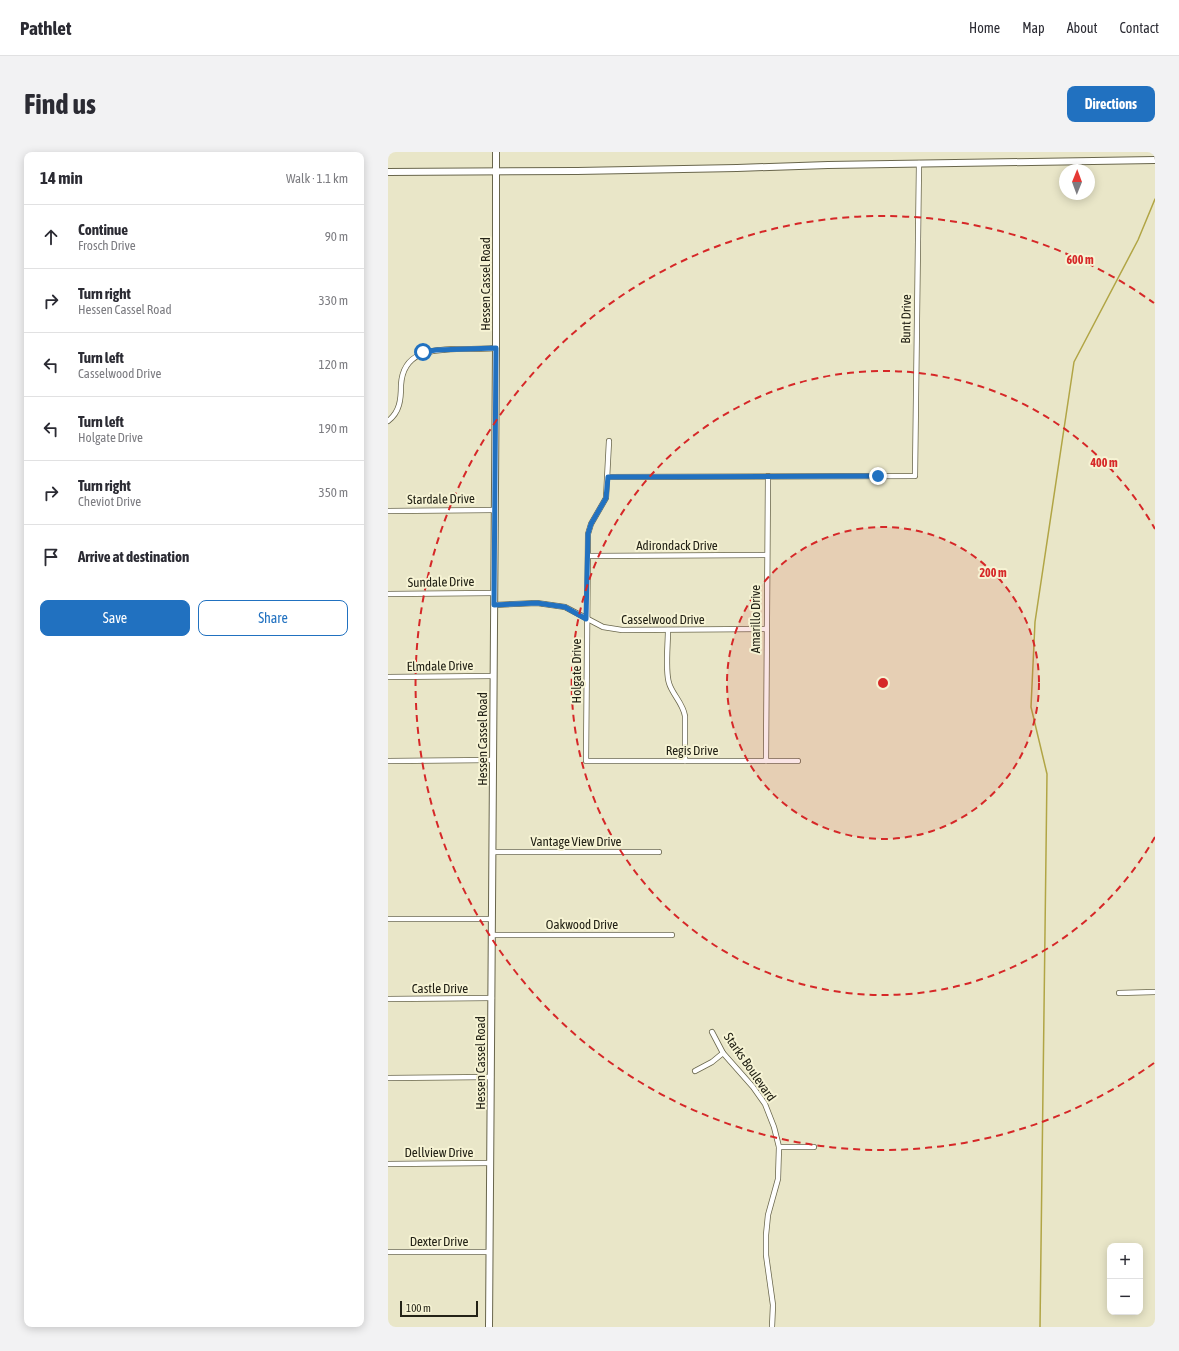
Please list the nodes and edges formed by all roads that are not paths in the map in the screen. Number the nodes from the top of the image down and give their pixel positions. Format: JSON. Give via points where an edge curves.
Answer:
{"nodes":[{"id":1,"x":496,"y":152,"type":"edge"},
{"id":2,"x":1155,"y":160,"type":"edge"},
{"id":3,"x":919,"y":163,"type":"junction"},
{"id":4,"x":388,"y":172,"type":"edge"},
{"id":5,"x":495,"y":172,"type":"junction"},
{"id":6,"x":496,"y":348,"type":"junction"},
{"id":7,"x":388,"y":421,"type":"edge"},
{"id":8,"x":609,"y":441,"type":"dead end"},
{"id":9,"x":768,"y":476,"type":"junction"},
{"id":10,"x":608,"y":477,"type":"junction"},
{"id":11,"x":494,"y":510,"type":"junction"},
{"id":12,"x":388,"y":511,"type":"edge"},
{"id":13,"x":766,"y":555,"type":"junction"},
{"id":14,"x":588,"y":556,"type":"junction"},
{"id":15,"x":494,"y":593,"type":"junction"},
{"id":16,"x":388,"y":594,"type":"edge"},
{"id":17,"x":494,"y":605,"type":"junction"},
{"id":18,"x":586,"y":619,"type":"junction"},
{"id":19,"x":766,"y":629,"type":"junction"},
{"id":20,"x":668,"y":630,"type":"junction"},
{"id":21,"x":493,"y":676,"type":"junction"},
{"id":22,"x":388,"y":677,"type":"edge"},
{"id":23,"x":493,"y":760,"type":"junction"},
{"id":24,"x":388,"y":761,"type":"edge"},
{"id":25,"x":685,"y":761,"type":"junction"},
{"id":26,"x":766,"y":761,"type":"junction"},
{"id":27,"x":798,"y":761,"type":"dead end"},
{"id":28,"x":586,"y":762,"type":"joint"},
{"id":29,"x":493,"y":852,"type":"junction"},
{"id":30,"x":659,"y":852,"type":"dead end"},
{"id":31,"x":388,"y":919,"type":"edge"},
{"id":32,"x":492,"y":919,"type":"junction"},
{"id":33,"x":492,"y":935,"type":"junction"},
{"id":34,"x":672,"y":935,"type":"dead end"},
{"id":35,"x":1155,"y":992,"type":"edge"},
{"id":36,"x":1119,"y":993,"type":"dead end"},
{"id":37,"x":492,"y":998,"type":"junction"},
{"id":38,"x":388,"y":999,"type":"edge"},
{"id":39,"x":712,"y":1032,"type":"dead end"},
{"id":40,"x":723,"y":1054,"type":"junction"},
{"id":41,"x":696,"y":1071,"type":"dead end"},
{"id":42,"x":491,"y":1077,"type":"junction"},
{"id":43,"x":388,"y":1078,"type":"edge"},
{"id":44,"x":779,"y":1147,"type":"junction"},
{"id":45,"x":814,"y":1147,"type":"dead end"},
{"id":46,"x":490,"y":1163,"type":"junction"},
{"id":47,"x":388,"y":1164,"type":"edge"},
{"id":48,"x":388,"y":1252,"type":"edge"},
{"id":49,"x":489,"y":1252,"type":"junction"},
{"id":50,"x":489,"y":1327,"type":"edge"},
{"id":51,"x":772,"y":1327,"type":"edge"}],
"edges":[{"from":1,"to":5,"type":"main road","name":"Hessen Cassel Road"},
{"from":2,"to":3,"type":"main road"},
{"from":3,"to":5,"type":"main road"},
{"from":3,"to":9,"type":"street","name":"Bunt Drive","via":[[915,476]]},
{"from":4,"to":5,"type":"main road"},
{"from":5,"to":6,"type":"main road","name":"Hessen Cassel Road"},
{"from":6,"to":7,"type":"street","via":[[423,352],[408,364],[403,374],[399,405]]},
{"from":6,"to":11,"type":"main road","name":"Hessen Cassel Road"},
{"from":8,"to":10,"type":"street","name":"Holgate Drive"},
{"from":9,"to":10,"type":"street"},
{"from":9,"to":13,"type":"street","name":"Amarillo Drive"},
{"from":10,"to":14,"type":"street","name":"Holgate Drive","via":[[606,498],[588,534]]},
{"from":11,"to":12,"type":"street","name":"Stardale Drive"},
{"from":11,"to":15,"type":"main road","name":"Hessen Cassel Road"},
{"from":13,"to":14,"type":"street","name":"Adirondack Drive"},
{"from":13,"to":19,"type":"street","name":"Amarillo Drive"},
{"from":14,"to":18,"type":"street","name":"Holgate Drive"},
{"from":15,"to":16,"type":"street","name":"Sundale Drive"},
{"from":15,"to":17,"type":"main road","name":"Hessen Cassel Road"},
{"from":17,"to":18,"type":"street","name":"Casselwood Drive","via":[[537,603],[565,607]]},
{"from":17,"to":21,"type":"main road","name":"Hessen Cassel Road"},
{"from":18,"to":20,"type":"street","name":"Casselwood Drive","via":[[615,630]]},
{"from":18,"to":28,"type":"street","name":"Holgate Drive"},
{"from":19,"to":20,"type":"street","name":"Casselwood Drive"},
{"from":19,"to":26,"type":"street","name":"Amarillo Drive"},
{"from":20,"to":25,"type":"street","via":[[669,684],[686,716]]},
{"from":21,"to":22,"type":"street","name":"Elmdale Drive"},
{"from":21,"to":23,"type":"main road","name":"Hessen Cassel Road"},
{"from":23,"to":24,"type":"street"},
{"from":23,"to":29,"type":"main road","name":"Hessen Cassel Road"},
{"from":25,"to":26,"type":"street","name":"Regis Drive"},
{"from":25,"to":28,"type":"street","name":"Regis Drive"},
{"from":26,"to":27,"type":"street","name":"Regis Drive"},
{"from":29,"to":30,"type":"street","name":"Vantage View Drive"},
{"from":29,"to":32,"type":"main road","name":"Hessen Cassel Road"},
{"from":31,"to":32,"type":"street"},
{"from":32,"to":33,"type":"main road","name":"Hessen Cassel Road"},
{"from":33,"to":34,"type":"street","name":"Oakwood Drive"},
{"from":33,"to":37,"type":"main road","name":"Hessen Cassel Road"},
{"from":35,"to":36,"type":"street"},
{"from":37,"to":38,"type":"street","name":"Castle Drive"},
{"from":37,"to":42,"type":"main road","name":"Hessen Cassel Road"},
{"from":39,"to":40,"type":"street","name":"Starks Boulevard"},
{"from":40,"to":41,"type":"street"},
{"from":40,"to":44,"type":"street","name":"Starks Boulevard","via":[[765,1104]]},
{"from":42,"to":43,"type":"street"},
{"from":42,"to":46,"type":"main road","name":"Hessen Cassel Road"},
{"from":44,"to":45,"type":"street"},
{"from":44,"to":51,"type":"street","name":"Starks Boulevard","via":[[778,1179],[768,1215],[766,1235],[773,1305]]},
{"from":46,"to":47,"type":"street","name":"Dellview Drive"},
{"from":46,"to":49,"type":"main road","name":"Hessen Cassel Road"},
{"from":48,"to":49,"type":"street","name":"Dexter Drive"},
{"from":49,"to":50,"type":"main road","name":"Hessen Cassel Road"}]}
